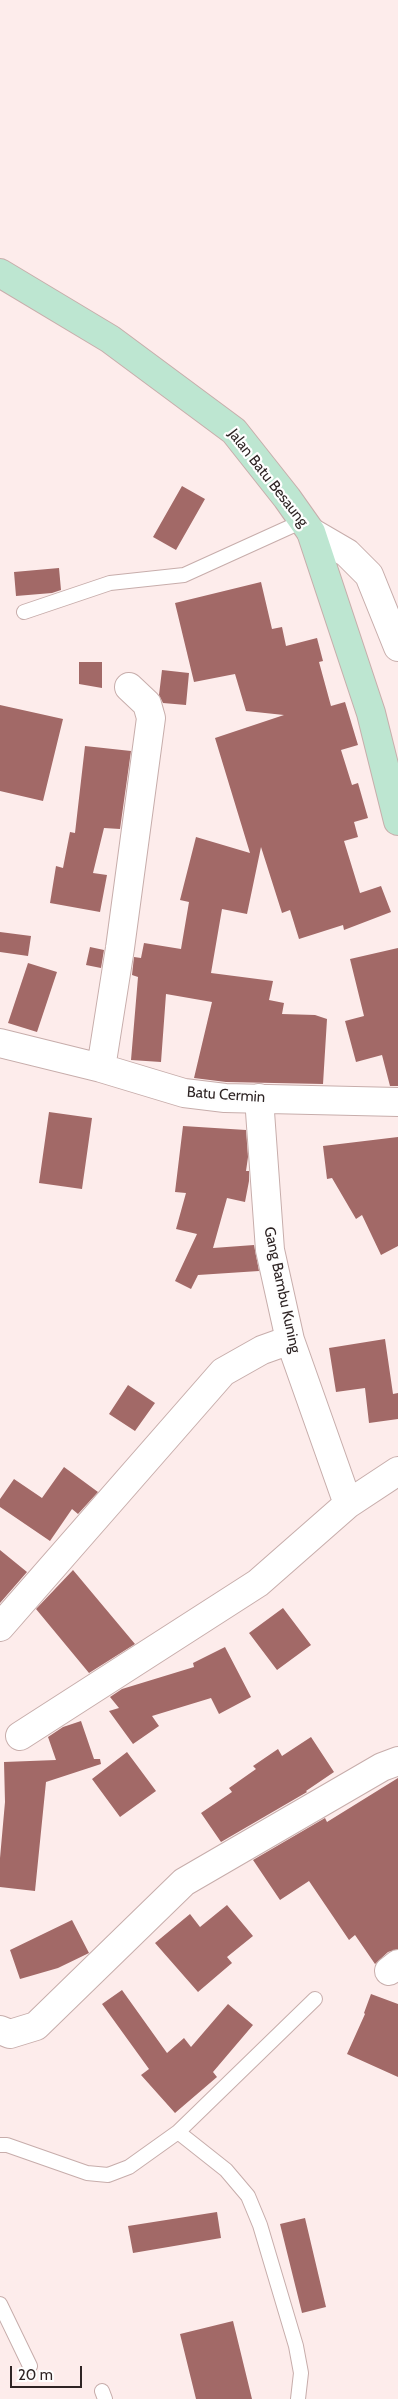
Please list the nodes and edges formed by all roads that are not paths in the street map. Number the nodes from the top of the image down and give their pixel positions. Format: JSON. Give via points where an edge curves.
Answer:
{"nodes":[{"id":1,"x":0,"y":273,"type":"edge"},
{"id":2,"x":307,"y":527,"type":"junction"},
{"id":3,"x":24,"y":612,"type":"dead end"},
{"id":4,"x":398,"y":647,"type":"edge"},
{"id":5,"x":129,"y":687,"type":"dead end"},
{"id":6,"x":398,"y":821,"type":"edge"},
{"id":7,"x":0,"y":1043,"type":"edge"},
{"id":8,"x":101,"y":1068,"type":"junction"},
{"id":9,"x":259,"y":1098,"type":"junction"},
{"id":10,"x":398,"y":1102,"type":"edge"},
{"id":11,"x":290,"y":1340,"type":"junction"},
{"id":12,"x":398,"y":1471,"type":"edge"},
{"id":13,"x":348,"y":1504,"type":"junction"},
{"id":14,"x":0,"y":1627,"type":"edge"},
{"id":15,"x":20,"y":1736,"type":"dead end"},
{"id":16,"x":398,"y":1761,"type":"edge"},
{"id":17,"x":315,"y":1999,"type":"dead end"},
{"id":18,"x":0,"y":2030,"type":"edge"},
{"id":19,"x":178,"y":2132,"type":"junction"},
{"id":20,"x":0,"y":2145,"type":"edge"},
{"id":21,"x":0,"y":2304,"type":"edge"},
{"id":22,"x":30,"y":2366,"type":"dead end"},
{"id":23,"x":298,"y":2399,"type":"edge"}],
"edges":[{"from":1,"to":2,"type":"street","name":"Jalan Batu Besaung","via":[[110,339],[234,431]]},
{"from":2,"to":3,"type":"lane","via":[[184,575],[110,583]]},
{"from":2,"to":4,"type":"street","via":[[347,553],[369,575]]},
{"from":2,"to":6,"type":"street","name":"Jalan Batu Besaung","via":[[371,713]]},
{"from":5,"to":8,"type":"street","via":[[147,704],[151,718]]},
{"from":7,"to":8,"type":"street","name":"Batu Cermin"},
{"from":8,"to":9,"type":"street","name":"Batu Cermin","via":[[184,1093]]},
{"from":9,"to":10,"type":"street","name":"Batu Cermin"},
{"from":9,"to":11,"type":"street","name":"Gang Bambu Kuning","via":[[267,1229]]},
{"from":11,"to":13,"type":"street","name":"Gang Bambu Kuning"},
{"from":11,"to":14,"type":"street","via":[[262,1350],[223,1372]]},
{"from":12,"to":13,"type":"street"},
{"from":13,"to":15,"type":"street","via":[[251,1587]]},
{"from":16,"to":18,"type":"street","via":[[382,1767],[184,1882],[36,2026],[10,2034]]},
{"from":17,"to":19,"type":"lane"},
{"from":19,"to":20,"type":"lane","via":[[129,2167],[108,2175],[87,2173]]},
{"from":19,"to":23,"type":"lane","via":[[226,2170],[248,2196],[260,2225],[296,2346],[300,2373]]},
{"from":21,"to":22,"type":"lane"}]}
